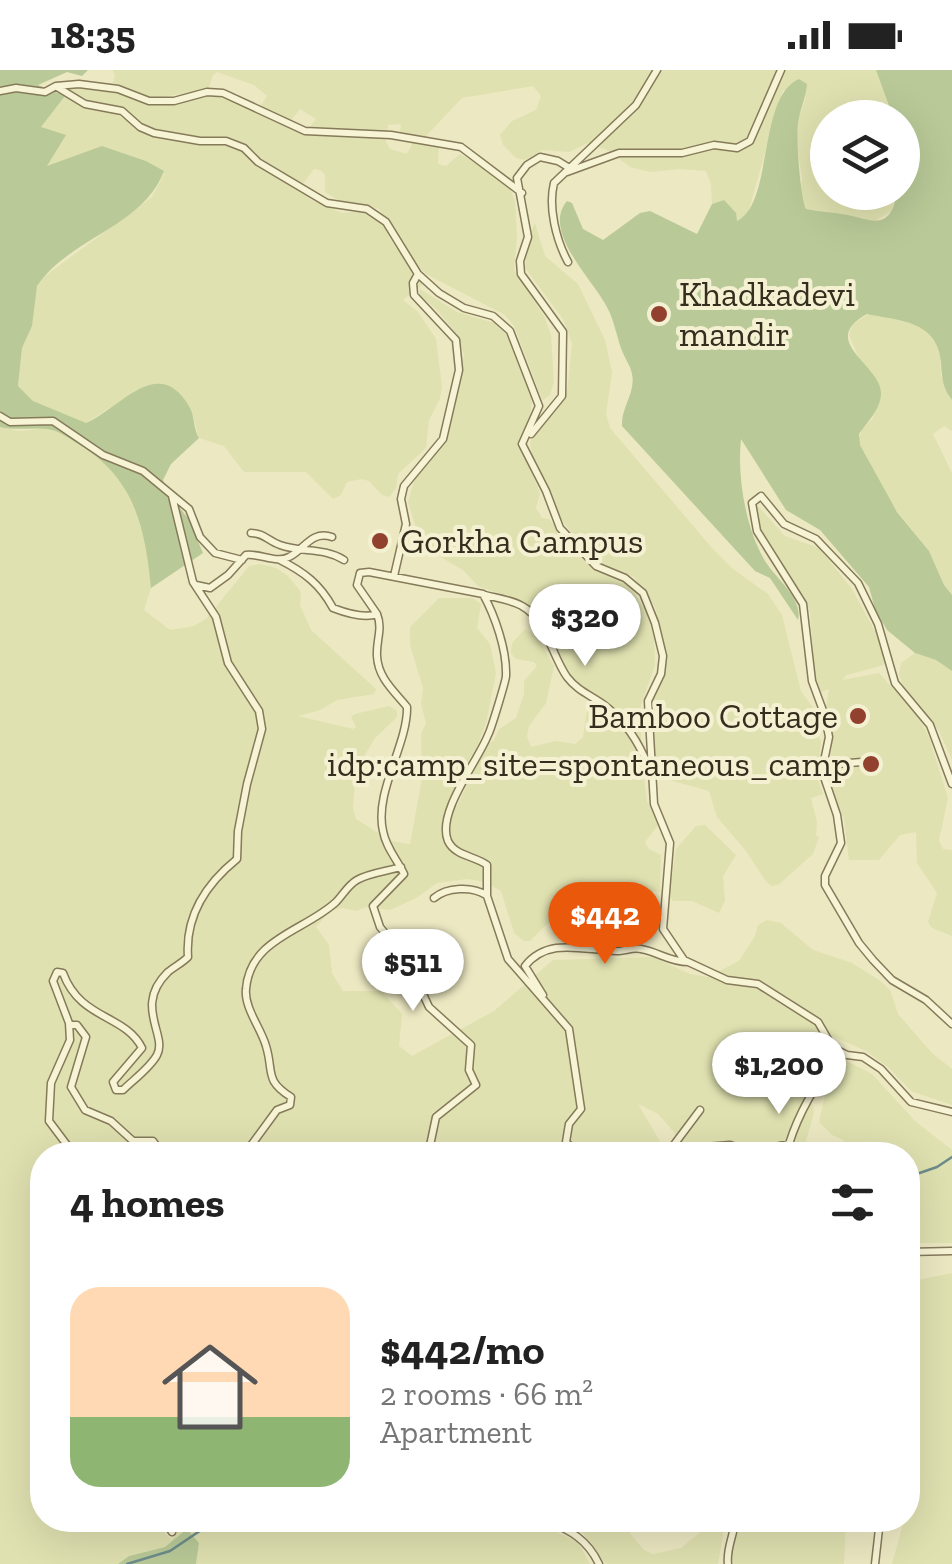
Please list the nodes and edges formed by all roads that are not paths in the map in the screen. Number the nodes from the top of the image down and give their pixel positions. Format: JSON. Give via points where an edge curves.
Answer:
{"nodes":[{"id":1,"x":657,"y":70,"type":"edge"},
{"id":2,"x":782,"y":70,"type":"edge"},
{"id":3,"x":56,"y":86,"type":"junction"},
{"id":4,"x":0,"y":91,"type":"edge"},
{"id":5,"x":569,"y":171,"type":"junction"},
{"id":6,"x":520,"y":192,"type":"junction"},
{"id":7,"x":568,"y":262,"type":"dead end"},
{"id":8,"x":418,"y":274,"type":"junction"},
{"id":9,"x":0,"y":416,"type":"edge"},
{"id":10,"x":522,"y":444,"type":"junction"},
{"id":11,"x":172,"y":496,"type":"junction"},
{"id":12,"x":251,"y":533,"type":"dead end"},
{"id":13,"x":332,"y":536,"type":"dead end"},
{"id":14,"x":297,"y":549,"type":"junction"},
{"id":15,"x":242,"y":560,"type":"junction"},
{"id":16,"x":280,"y":560,"type":"junction"},
{"id":17,"x":344,"y":560,"type":"dead end"},
{"id":18,"x":394,"y":576,"type":"junction"},
{"id":19,"x":194,"y":585,"type":"junction"},
{"id":20,"x":483,"y":594,"type":"junction"},
{"id":21,"x":378,"y":614,"type":"junction"},
{"id":22,"x":862,"y":762,"type":"dead end"},
{"id":23,"x":823,"y":765,"type":"junction"},
{"id":24,"x":652,"y":782,"type":"junction"},
{"id":25,"x":952,"y":784,"type":"edge"},
{"id":26,"x":401,"y":867,"type":"junction"},
{"id":27,"x":487,"y":896,"type":"junction"},
{"id":28,"x":434,"y":898,"type":"dead end"},
{"id":29,"x":688,"y":962,"type":"junction"},
{"id":30,"x":544,"y":1001,"type":"junction"},
{"id":31,"x":952,"y":1024,"type":"edge"},
{"id":32,"x":70,"y":1025,"type":"junction"},
{"id":33,"x":840,"y":1052,"type":"junction"},
{"id":34,"x":700,"y":1110,"type":"dead end"},
{"id":35,"x":952,"y":1112,"type":"edge"},
{"id":36,"x":65,"y":1142,"type":"edge"},
{"id":37,"x":154,"y":1142,"type":"edge"},
{"id":38,"x":253,"y":1142,"type":"edge"},
{"id":39,"x":431,"y":1142,"type":"edge"},
{"id":40,"x":566,"y":1142,"type":"edge"},
{"id":41,"x":676,"y":1142,"type":"edge"},
{"id":42,"x":790,"y":1142,"type":"edge"},
{"id":43,"x":952,"y":1251,"type":"edge"},
{"id":44,"x":920,"y":1252,"type":"edge"},
{"id":45,"x":572,"y":1532,"type":"edge"},
{"id":46,"x":734,"y":1532,"type":"edge"},
{"id":47,"x":879,"y":1532,"type":"edge"},
{"id":48,"x":599,"y":1564,"type":"edge"},
{"id":49,"x":728,"y":1564,"type":"edge"},
{"id":50,"x":875,"y":1564,"type":"edge"}],
"edges":[{"from":1,"to":5,"type":"street","via":[[636,105]]},
{"from":2,"to":5,"type":"street","via":[[750,141],[738,148],[619,154]]},
{"from":3,"to":4,"type":"street"},
{"from":3,"to":6,"type":"street","via":[[118,89],[149,101],[223,93],[305,130],[443,142],[461,147]]},
{"from":3,"to":8,"type":"street","via":[[85,104],[122,111],[154,133],[244,148],[327,204],[367,209],[386,222]]},
{"from":5,"to":6,"type":"street","via":[[540,157],[517,178]]},
{"from":5,"to":7,"type":"street","via":[[551,194],[557,242]]},
{"from":6,"to":10,"type":"street","via":[[528,237],[521,274],[563,332],[562,396]]},
{"from":8,"to":10,"type":"street","via":[[510,331],[539,406]]},
{"from":8,"to":18,"type":"street","via":[[414,295],[456,340],[459,370],[443,439],[404,486],[406,524]]},
{"from":9,"to":11,"type":"street","via":[[53,422],[143,471]]},
{"from":10,"to":24,"type":"street","via":[[560,528],[596,566],[643,594],[655,623],[663,656],[648,700]]},
{"from":11,"to":15,"type":"street","via":[[189,509],[215,553]]},
{"from":11,"to":19,"type":"street"},
{"from":12,"to":14,"type":"street"},
{"from":13,"to":14,"type":"street","via":[[322,534]]},
{"from":14,"to":16,"type":"street"},
{"from":14,"to":17,"type":"street"},
{"from":15,"to":16,"type":"street","via":[[254,554]]},
{"from":15,"to":19,"type":"street","via":[[210,588]]},
{"from":16,"to":21,"type":"street","via":[[306,574],[333,608]]},
{"from":18,"to":20,"type":"street"},
{"from":18,"to":21,"type":"street","via":[[369,572],[356,578]]},
{"from":19,"to":32,"type":"street","via":[[216,618],[228,662],[262,730],[237,859],[196,906],[188,957],[167,973],[151,1004],[161,1042],[157,1056],[123,1090],[113,1082],[142,1048],[137,1038],[80,1002],[58,972],[53,980]]},
{"from":20,"to":24,"type":"street","via":[[524,606],[539,622],[568,677],[586,697],[607,706],[642,749]]},
{"from":20,"to":27,"type":"street","via":[[494,614],[505,680],[490,734],[446,826],[450,846],[487,864]]},
{"from":21,"to":26,"type":"street","via":[[381,670],[407,707],[380,812],[389,851]]},
{"from":22,"to":23,"type":"street"},
{"from":23,"to":25,"type":"street","via":[[829,736],[812,681],[803,604],[757,531],[752,504],[760,496],[784,524],[816,539],[858,582],[895,682],[930,725]]},
{"from":23,"to":31,"type":"street","via":[[841,844],[825,885],[873,960]]},
{"from":24,"to":29,"type":"street","via":[[670,843],[663,930]]},
{"from":26,"to":38,"type":"street","via":[[356,880],[336,902],[255,959],[245,990],[266,1044],[270,1076],[291,1097]]},
{"from":26,"to":39,"type":"street","via":[[404,874],[373,906],[380,927],[408,960],[430,1007],[471,1044],[476,1084],[436,1117]]},
{"from":27,"to":28,"type":"street","via":[[461,889]]},
{"from":27,"to":30,"type":"street","via":[[508,960]]},
{"from":29,"to":30,"type":"street","via":[[636,948],[553,948],[525,966]]},
{"from":29,"to":33,"type":"street","via":[[727,980],[758,984],[802,1009]]},
{"from":30,"to":40,"type":"street","via":[[569,1029],[581,1109]]},
{"from":32,"to":36,"type":"street","via":[[51,1082],[49,1121]]},
{"from":32,"to":37,"type":"street","via":[[86,1037],[71,1087],[80,1105],[134,1141]]},
{"from":33,"to":35,"type":"street","via":[[882,1069],[912,1102]]},
{"from":33,"to":42,"type":"street","via":[[798,1116]]},
{"from":34,"to":41,"type":"street"},
{"from":43,"to":44,"type":"street"},
{"from":45,"to":48,"type":"street"},
{"from":46,"to":49,"type":"street"},
{"from":47,"to":50,"type":"street"}]}
